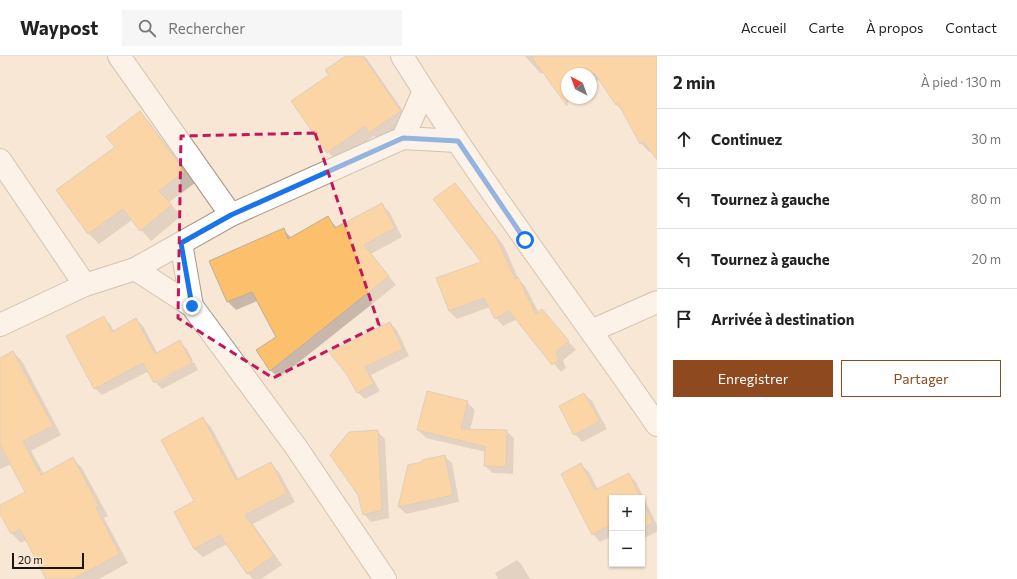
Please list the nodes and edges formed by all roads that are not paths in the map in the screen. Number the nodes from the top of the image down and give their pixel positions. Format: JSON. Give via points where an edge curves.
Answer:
{"nodes":[{"id":1,"x":119,"y":56,"type":"edge"},
{"id":2,"x":402,"y":56,"type":"edge"},
{"id":3,"x":424,"y":91,"type":"junction"},
{"id":4,"x":403,"y":138,"type":"junction"},
{"id":5,"x":458,"y":141,"type":"junction"},
{"id":6,"x":0,"y":160,"type":"edge"},
{"id":7,"x":231,"y":215,"type":"junction"},
{"id":8,"x":181,"y":243,"type":"junction"},
{"id":9,"x":135,"y":269,"type":"junction"},
{"id":10,"x":85,"y":286,"type":"junction"},
{"id":11,"x":657,"y":302,"type":"edge"},
{"id":12,"x":192,"y":306,"type":"junction"},
{"id":13,"x":0,"y":324,"type":"edge"},
{"id":14,"x":591,"y":331,"type":"junction"},
{"id":15,"x":657,"y":425,"type":"edge"},
{"id":16,"x":385,"y":579,"type":"edge"}],
"edges":[{"from":1,"to":7,"type":"street"},
{"from":2,"to":3,"type":"street"},
{"from":3,"to":4,"type":"street"},
{"from":3,"to":5,"type":"street"},
{"from":4,"to":5,"type":"street"},
{"from":4,"to":7,"type":"street"},
{"from":5,"to":14,"type":"street"},
{"from":6,"to":10,"type":"street"},
{"from":7,"to":8,"type":"street"},
{"from":8,"to":9,"type":"street"},
{"from":8,"to":12,"type":"street"},
{"from":9,"to":10,"type":"street"},
{"from":9,"to":12,"type":"street"},
{"from":10,"to":13,"type":"street"},
{"from":11,"to":14,"type":"street"},
{"from":12,"to":16,"type":"street","via":[[296,447]]},
{"from":14,"to":15,"type":"street"}]}
